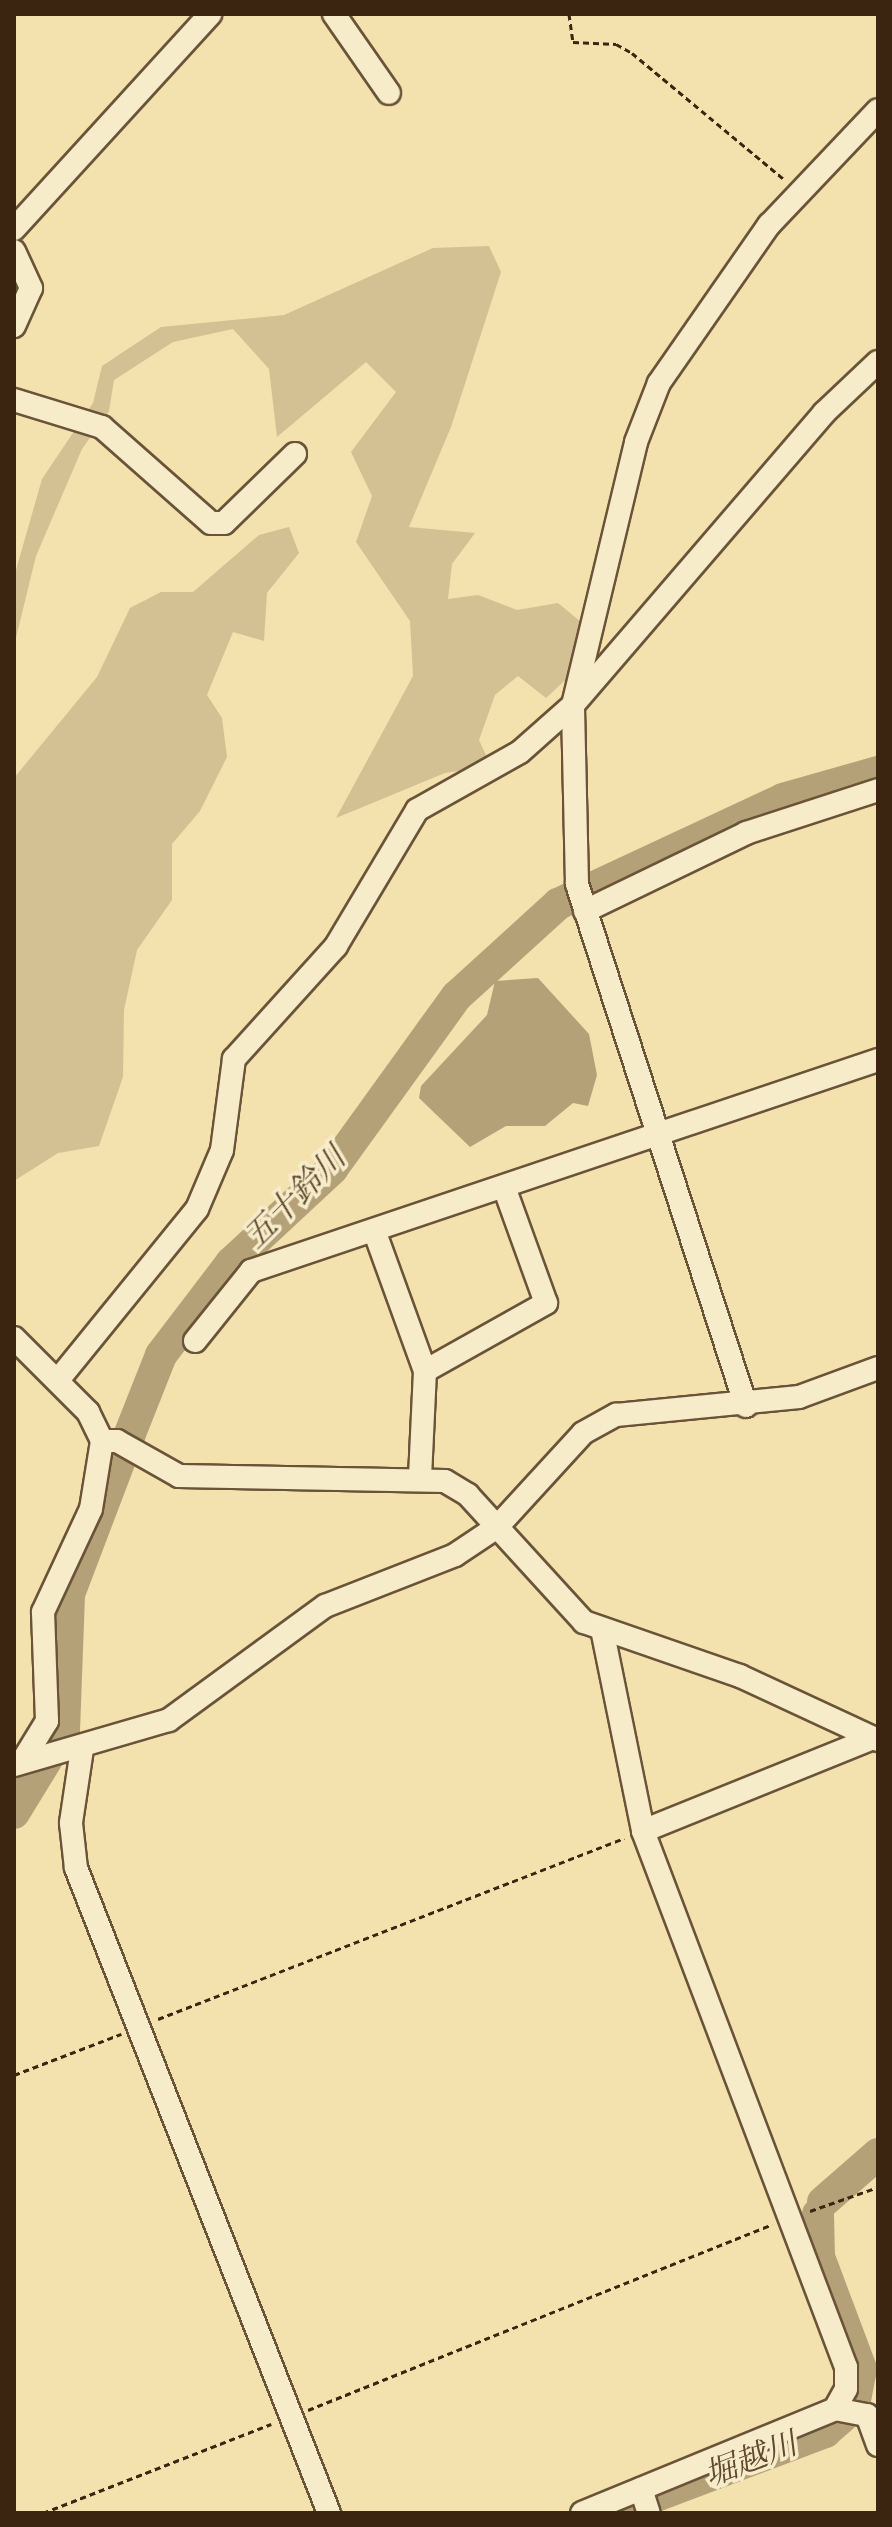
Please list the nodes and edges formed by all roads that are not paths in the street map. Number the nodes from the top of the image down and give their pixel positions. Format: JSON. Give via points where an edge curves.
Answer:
{"nodes":[{"id":1,"x":210,"y":14,"type":"edge"},
{"id":2,"x":334,"y":14,"type":"edge"},
{"id":3,"x":389,"y":93,"type":"dead end"},
{"id":4,"x":878,"y":110,"type":"edge"},
{"id":5,"x":14,"y":229,"type":"edge"},
{"id":6,"x":14,"y":251,"type":"edge"},
{"id":7,"x":14,"y":326,"type":"edge"},
{"id":8,"x":878,"y":362,"type":"edge"},
{"id":9,"x":14,"y":400,"type":"edge"},
{"id":10,"x":295,"y":454,"type":"dead end"},
{"id":11,"x":573,"y":705,"type":"junction"},
{"id":12,"x":878,"y":790,"type":"edge"},
{"id":13,"x":581,"y":899,"type":"junction"},
{"id":14,"x":878,"y":1060,"type":"edge"},
{"id":15,"x":657,"y":1134,"type":"junction"},
{"id":16,"x":504,"y":1187,"type":"junction"},
{"id":17,"x":374,"y":1230,"type":"junction"},
{"id":18,"x":14,"y":1338,"type":"edge"},
{"id":19,"x":195,"y":1341,"type":"dead end"},
{"id":20,"x":878,"y":1368,"type":"edge"},
{"id":21,"x":425,"y":1371,"type":"junction"},
{"id":22,"x":58,"y":1380,"type":"junction"},
{"id":23,"x":746,"y":1406,"type":"junction"},
{"id":24,"x":110,"y":1441,"type":"junction"},
{"id":25,"x":420,"y":1477,"type":"junction"},
{"id":26,"x":497,"y":1527,"type":"junction"},
{"id":27,"x":602,"y":1629,"type":"junction"},
{"id":28,"x":876,"y":1739,"type":"edge"},
{"id":29,"x":75,"y":1751,"type":"junction"},
{"id":30,"x":25,"y":1762,"type":"edge"},
{"id":31,"x":643,"y":1831,"type":"junction"},
{"id":32,"x":835,"y":2409,"type":"junction"},
{"id":33,"x":878,"y":2445,"type":"edge"},
{"id":34,"x":644,"y":2500,"type":"edge"},
{"id":35,"x":329,"y":2513,"type":"edge"},
{"id":36,"x":582,"y":2513,"type":"edge"}],
"edges":[{"from":1,"to":5,"type":"street"},
{"from":2,"to":3,"type":"street"},
{"from":4,"to":11,"type":"street","via":[[742,259],[659,383],[636,442]]},
{"from":6,"to":7,"type":"street","via":[[31,288]]},
{"from":8,"to":11,"type":"street","via":[[824,413]]},
{"from":9,"to":10,"type":"street","via":[[102,427],[211,523],[224,523]]},
{"from":11,"to":13,"type":"street"},
{"from":11,"to":22,"type":"street","via":[[520,752],[417,810],[336,946],[234,1059],[222,1150],[197,1209]]},
{"from":12,"to":13,"type":"street","via":[[746,833]]},
{"from":13,"to":15,"type":"street"},
{"from":14,"to":15,"type":"street"},
{"from":15,"to":16,"type":"street"},
{"from":15,"to":23,"type":"street"},
{"from":16,"to":17,"type":"street"},
{"from":16,"to":21,"type":"street","via":[[546,1303]]},
{"from":17,"to":19,"type":"street","via":[[251,1271]]},
{"from":17,"to":21,"type":"street"},
{"from":18,"to":22,"type":"street"},
{"from":20,"to":23,"type":"street","via":[[799,1397]]},
{"from":21,"to":25,"type":"street"},
{"from":22,"to":24,"type":"street"},
{"from":23,"to":26,"type":"street","via":[[616,1415],[563,1451]]},
{"from":24,"to":25,"type":"street","via":[[179,1476]]},
{"from":24,"to":30,"type":"street","via":[[91,1509],[43,1612],[47,1721]]},
{"from":25,"to":26,"type":"street","via":[[468,1495]]},
{"from":26,"to":27,"type":"street","via":[[564,1608]]},
{"from":26,"to":29,"type":"street","via":[[455,1555],[325,1606],[169,1720]]},
{"from":27,"to":28,"type":"street","via":[[740,1676]]},
{"from":27,"to":31,"type":"street"},
{"from":28,"to":31,"type":"street"},
{"from":29,"to":30,"type":"street"},
{"from":29,"to":35,"type":"street","via":[[71,1823],[76,1868]]},
{"from":31,"to":32,"type":"street","via":[[846,2367],[846,2389]]},
{"from":32,"to":33,"type":"street","via":[[867,2415]]},
{"from":32,"to":34,"type":"street"},
{"from":34,"to":36,"type":"street"}]}
